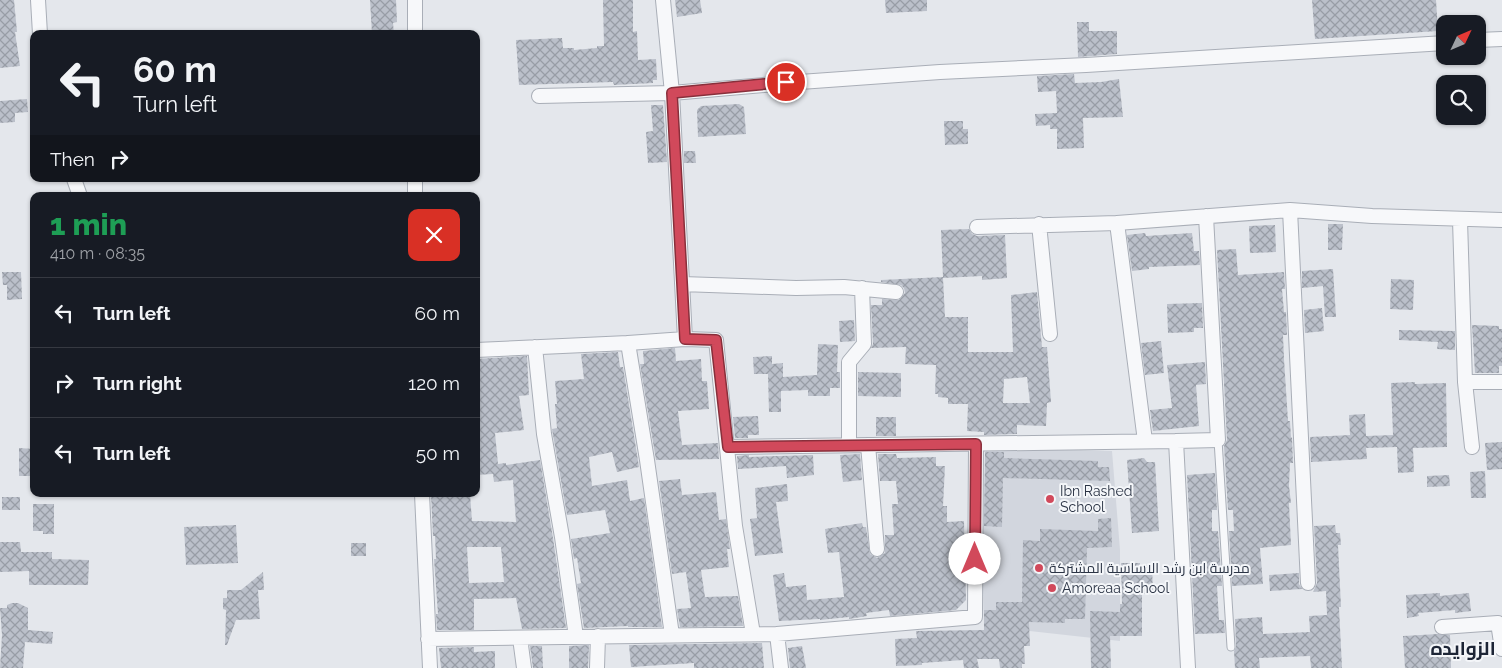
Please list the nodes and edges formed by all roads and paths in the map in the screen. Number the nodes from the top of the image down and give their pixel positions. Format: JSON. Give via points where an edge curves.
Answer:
{"nodes":[{"id":1,"x":38,"y":0,"type":"edge"},
{"id":2,"x":415,"y":0,"type":"edge"},
{"id":3,"x":662,"y":0,"type":"edge"},
{"id":4,"x":40,"y":30,"type":"edge"},
{"id":5,"x":415,"y":30,"type":"edge"},
{"id":6,"x":1502,"y":39,"type":"edge"},
{"id":7,"x":1486,"y":40,"type":"edge"},
{"id":8,"x":1436,"y":43,"type":"edge"},
{"id":9,"x":672,"y":93,"type":"junction"},
{"id":10,"x":539,"y":96,"type":"dead end"},
{"id":11,"x":1290,"y":210,"type":"junction"},
{"id":12,"x":1206,"y":216,"type":"junction"},
{"id":13,"x":1460,"y":220,"type":"junction"},
{"id":14,"x":1502,"y":220,"type":"edge"},
{"id":15,"x":1117,"y":223,"type":"junction"},
{"id":16,"x":1039,"y":224,"type":"junction"},
{"id":17,"x":977,"y":226,"type":"dead end"},
{"id":18,"x":682,"y":284,"type":"junction"},
{"id":19,"x":862,"y":288,"type":"junction"},
{"id":20,"x":896,"y":292,"type":"dead end"},
{"id":21,"x":1050,"y":334,"type":"dead end"},
{"id":22,"x":685,"y":339,"type":"junction"},
{"id":23,"x":628,"y":344,"type":"junction"},
{"id":24,"x":535,"y":347,"type":"junction"},
{"id":25,"x":480,"y":350,"type":"edge"},
{"id":26,"x":1465,"y":382,"type":"junction"},
{"id":27,"x":1502,"y":382,"type":"edge"},
{"id":28,"x":1218,"y":440,"type":"junction"},
{"id":29,"x":1145,"y":441,"type":"junction"},
{"id":30,"x":1176,"y":441,"type":"junction"},
{"id":31,"x":976,"y":444,"type":"junction"},
{"id":32,"x":849,"y":445,"type":"junction"},
{"id":33,"x":868,"y":445,"type":"junction"},
{"id":34,"x":728,"y":447,"type":"junction"},
{"id":35,"x":1472,"y":447,"type":"dead end"},
{"id":36,"x":422,"y":497,"type":"edge"},
{"id":37,"x":877,"y":549,"type":"dead end"},
{"id":38,"x":1308,"y":583,"type":"dead end"},
{"id":39,"x":1442,"y":627,"type":"dead end"},
{"id":40,"x":754,"y":634,"type":"junction"},
{"id":41,"x":777,"y":634,"type":"junction"},
{"id":42,"x":672,"y":635,"type":"junction"},
{"id":43,"x":598,"y":636,"type":"junction"},
{"id":44,"x":576,"y":637,"type":"junction"},
{"id":45,"x":520,"y":638,"type":"junction"},
{"id":46,"x":428,"y":640,"type":"junction"},
{"id":47,"x":1231,"y":647,"type":"dead end"},
{"id":48,"x":1502,"y":649,"type":"edge"},
{"id":49,"x":430,"y":668,"type":"edge"},
{"id":50,"x":524,"y":668,"type":"edge"},
{"id":51,"x":597,"y":668,"type":"edge"},
{"id":52,"x":780,"y":668,"type":"edge"},
{"id":53,"x":1188,"y":668,"type":"edge"}],
"edges":[{"from":1,"to":4,"type":"street"},
{"from":2,"to":5,"type":"street"},
{"from":3,"to":9,"type":"street"},
{"from":6,"to":7,"type":"street"},
{"from":8,"to":9,"type":"street","via":[[786,82]]},
{"from":9,"to":10,"type":"street"},
{"from":9,"to":18,"type":"street"},
{"from":11,"to":12,"type":"street"},
{"from":11,"to":13,"type":"street"},
{"from":11,"to":38,"type":"street"},
{"from":12,"to":15,"type":"street"},
{"from":12,"to":28,"type":"street"},
{"from":13,"to":14,"type":"street"},
{"from":13,"to":26,"type":"street"},
{"from":15,"to":16,"type":"street"},
{"from":15,"to":29,"type":"street"},
{"from":16,"to":17,"type":"street"},
{"from":16,"to":21,"type":"street"},
{"from":18,"to":19,"type":"street"},
{"from":18,"to":22,"type":"street"},
{"from":19,"to":20,"type":"street"},
{"from":19,"to":32,"type":"street","via":[[864,344],[849,362]]},
{"from":22,"to":23,"type":"street"},
{"from":22,"to":34,"type":"street","via":[[716,340]]},
{"from":23,"to":24,"type":"street"},
{"from":23,"to":42,"type":"street"},
{"from":24,"to":25,"type":"street"},
{"from":24,"to":44,"type":"street","via":[[544,434]]},
{"from":26,"to":27,"type":"street"},
{"from":26,"to":35,"type":"street"},
{"from":28,"to":30,"type":"street"},
{"from":28,"to":47,"type":"lane"},
{"from":29,"to":30,"type":"street"},
{"from":29,"to":31,"type":"street"},
{"from":30,"to":53,"type":"street"},
{"from":31,"to":33,"type":"street"},
{"from":31,"to":41,"type":"street","via":[[975,617]]},
{"from":32,"to":33,"type":"street"},
{"from":32,"to":34,"type":"street"},
{"from":33,"to":37,"type":"street"},
{"from":34,"to":40,"type":"street","via":[[735,526]]},
{"from":36,"to":46,"type":"street"},
{"from":39,"to":48,"type":"street","via":[[1498,623]]},
{"from":40,"to":41,"type":"street"},
{"from":40,"to":42,"type":"street"},
{"from":41,"to":52,"type":"street"},
{"from":42,"to":43,"type":"street"},
{"from":43,"to":44,"type":"street"},
{"from":43,"to":51,"type":"street"},
{"from":44,"to":45,"type":"street"},
{"from":45,"to":46,"type":"street"},
{"from":45,"to":50,"type":"street"},
{"from":46,"to":49,"type":"street"}]}
